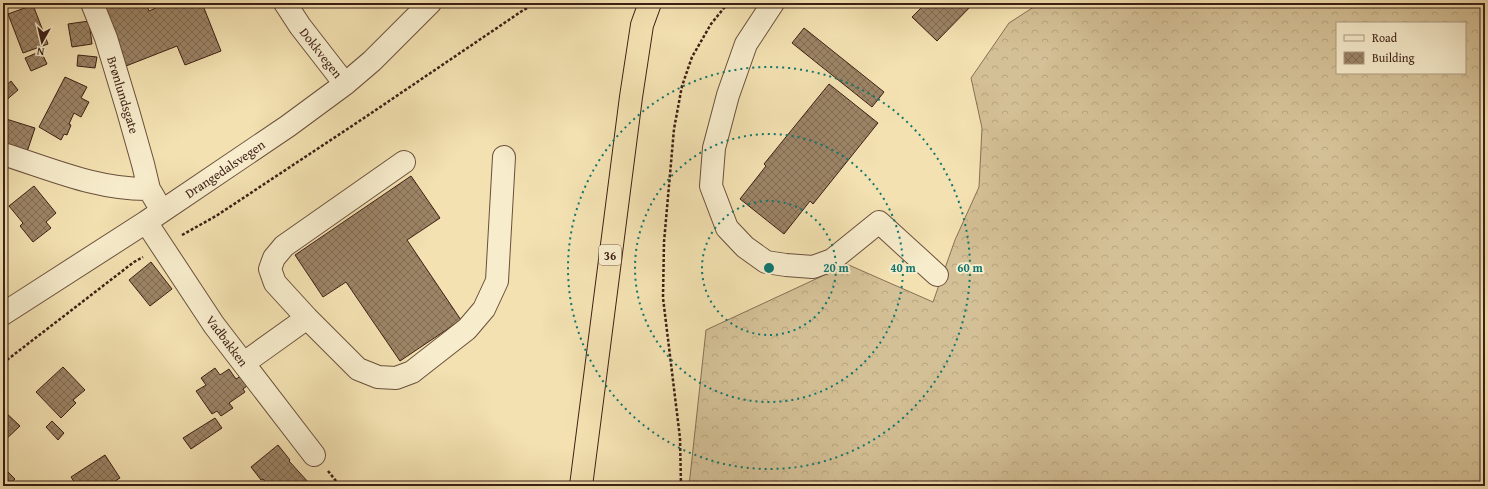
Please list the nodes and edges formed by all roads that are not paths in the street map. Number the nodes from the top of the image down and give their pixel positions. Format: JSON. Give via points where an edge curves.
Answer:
{"nodes":[{"id":1,"x":92,"y":3,"type":"edge"},
{"id":2,"x":284,"y":3,"type":"edge"},
{"id":3,"x":430,"y":3,"type":"edge"},
{"id":4,"x":641,"y":3,"type":"edge"},
{"id":5,"x":650,"y":3,"type":"edge"},
{"id":6,"x":773,"y":3,"type":"edge"},
{"id":7,"x":642,"y":25,"type":"junction"},
{"id":8,"x":345,"y":84,"type":"junction"},
{"id":9,"x":3,"y":154,"type":"edge"},
{"id":10,"x":504,"y":157,"type":"dead end"},
{"id":11,"x":404,"y":162,"type":"dead end"},
{"id":12,"x":149,"y":190,"type":"junction"},
{"id":13,"x":154,"y":217,"type":"junction"},
{"id":14,"x":937,"y":275,"type":"dead end"},
{"id":15,"x":3,"y":314,"type":"edge"},
{"id":16,"x":307,"y":318,"type":"junction"},
{"id":17,"x":244,"y":363,"type":"junction"},
{"id":18,"x":314,"y":455,"type":"dead end"},
{"id":19,"x":581,"y":486,"type":"edge"}],
"edges":[{"from":1,"to":12,"type":"street","name":"Brønlundsgate","via":[[126,103]]},
{"from":2,"to":8,"type":"street","name":"Dokkvegen"},
{"from":3,"to":8,"type":"street","name":"Drangedalsvegen","via":[[386,48]]},
{"from":4,"to":7,"type":"highway","number":"36"},
{"from":5,"to":7,"type":"highway","number":"36"},
{"from":6,"to":14,"type":"street","via":[[746,44],[728,94],[714,148],[711,186],[728,228],[745,246],[766,262],[813,267],[832,260],[879,222]]},
{"from":7,"to":19,"type":"highway","number":"36"},
{"from":8,"to":13,"type":"street","name":"Drangedalsvegen"},
{"from":9,"to":12,"type":"street","via":[[94,184],[129,190]]},
{"from":10,"to":16,"type":"street","via":[[497,281],[484,309],[467,329],[412,372],[396,378],[378,377],[358,369]]},
{"from":11,"to":16,"type":"street","via":[[284,246],[274,258],[270,269],[275,283]]},
{"from":12,"to":13,"type":"street","name":"Brønlundsgate"},
{"from":13,"to":15,"type":"street","name":"Drangedalsvegen"},
{"from":13,"to":17,"type":"street","name":"Vadbakken","via":[[162,247],[214,325]]},
{"from":16,"to":17,"type":"street"},
{"from":17,"to":18,"type":"street","name":"Vadbakken"}]}
